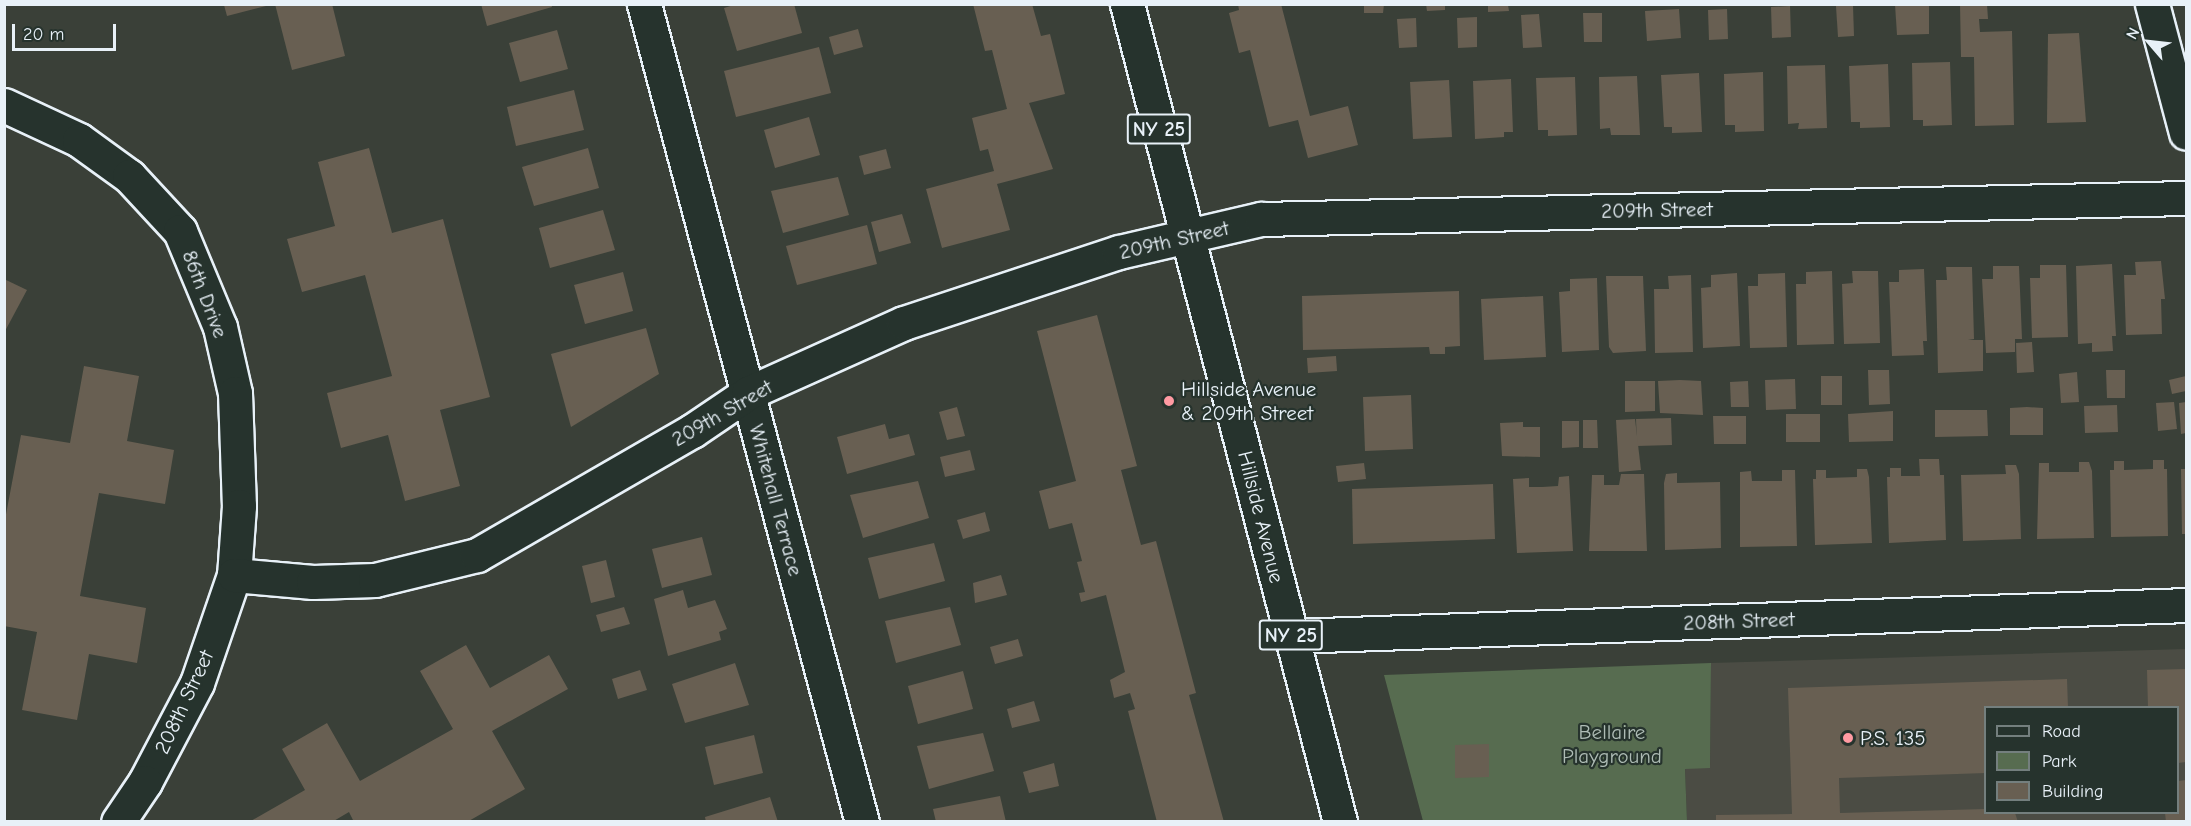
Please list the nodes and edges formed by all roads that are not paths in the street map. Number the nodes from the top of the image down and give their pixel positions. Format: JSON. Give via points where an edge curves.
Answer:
{"nodes":[{"id":1,"x":644,"y":4,"type":"edge"},
{"id":2,"x":1127,"y":4,"type":"edge"},
{"id":3,"x":2152,"y":4,"type":"edge"},
{"id":4,"x":4,"y":105,"type":"edge"},
{"id":5,"x":2187,"y":133,"type":"edge"},
{"id":6,"x":2187,"y":198,"type":"edge"},
{"id":7,"x":1187,"y":237,"type":"junction"},
{"id":8,"x":748,"y":393,"type":"junction"},
{"id":9,"x":234,"y":575,"type":"junction"},
{"id":10,"x":2187,"y":605,"type":"edge"},
{"id":11,"x":1291,"y":636,"type":"junction"},
{"id":12,"x":118,"y":822,"type":"edge"},
{"id":13,"x":862,"y":822,"type":"edge"},
{"id":14,"x":1340,"y":822,"type":"edge"}],
"edges":[{"from":1,"to":8,"type":"street","name":"Whitehall Terrace"},
{"from":2,"to":7,"type":"street","name":"Hillside Avenue","number":"NY 25"},
{"from":3,"to":5,"type":"street"},
{"from":4,"to":9,"type":"street","name":"86th Drive","via":[[79,140],[129,176],[180,231],[220,327],[235,393],[239,506]]},
{"from":6,"to":7,"type":"street","name":"209th Street","via":[[1261,219]]},
{"from":7,"to":8,"type":"street","name":"209th Street","via":[[1119,252],[904,323]]},
{"from":7,"to":11,"type":"street","name":"Hillside Avenue","number":"NY 25"},
{"from":8,"to":9,"type":"street","name":"209th Street","via":[[692,430],[477,555],[375,580],[313,582]]},
{"from":8,"to":13,"type":"street","name":"Whitehall Terrace"},
{"from":9,"to":12,"type":"street","name":"208th Street","via":[[197,683],[145,782]]},
{"from":10,"to":11,"type":"street","name":"208th Street"},
{"from":11,"to":14,"type":"street","name":"Hillside Avenue","number":"NY 25"}]}
